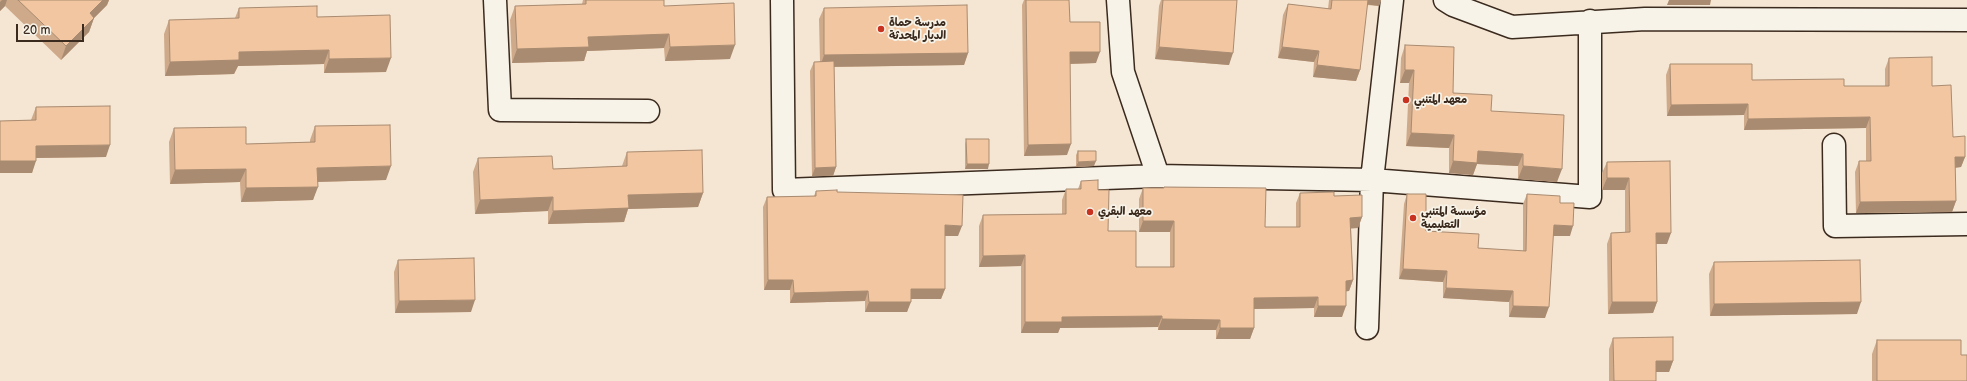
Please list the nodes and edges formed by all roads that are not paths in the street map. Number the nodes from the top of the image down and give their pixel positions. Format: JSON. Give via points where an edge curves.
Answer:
{"nodes":[{"id":1,"x":495,"y":0,"type":"edge"},
{"id":2,"x":782,"y":0,"type":"edge"},
{"id":3,"x":1118,"y":0,"type":"edge"},
{"id":4,"x":1392,"y":0,"type":"edge"},
{"id":5,"x":1445,"y":0,"type":"edge"},
{"id":6,"x":1967,"y":20,"type":"edge"},
{"id":7,"x":1590,"y":21,"type":"junction"},
{"id":8,"x":648,"y":111,"type":"dead end"},
{"id":9,"x":1834,"y":145,"type":"dead end"},
{"id":10,"x":1158,"y":176,"type":"junction"},
{"id":11,"x":1372,"y":180,"type":"junction"},
{"id":12,"x":1967,"y":224,"type":"edge"},
{"id":13,"x":1367,"y":328,"type":"dead end"}],
"edges":[{"from":1,"to":8,"type":"street","via":[[500,110]]},
{"from":2,"to":10,"type":"street","via":[[784,190]]},
{"from":3,"to":10,"type":"street","via":[[1123,72]]},
{"from":4,"to":11,"type":"street"},
{"from":5,"to":7,"type":"street","via":[[1512,27]]},
{"from":6,"to":7,"type":"street"},
{"from":7,"to":11,"type":"street","via":[[1590,198]]},
{"from":9,"to":12,"type":"street","via":[[1835,226]]},
{"from":10,"to":11,"type":"street"},
{"from":11,"to":13,"type":"street"}]}
